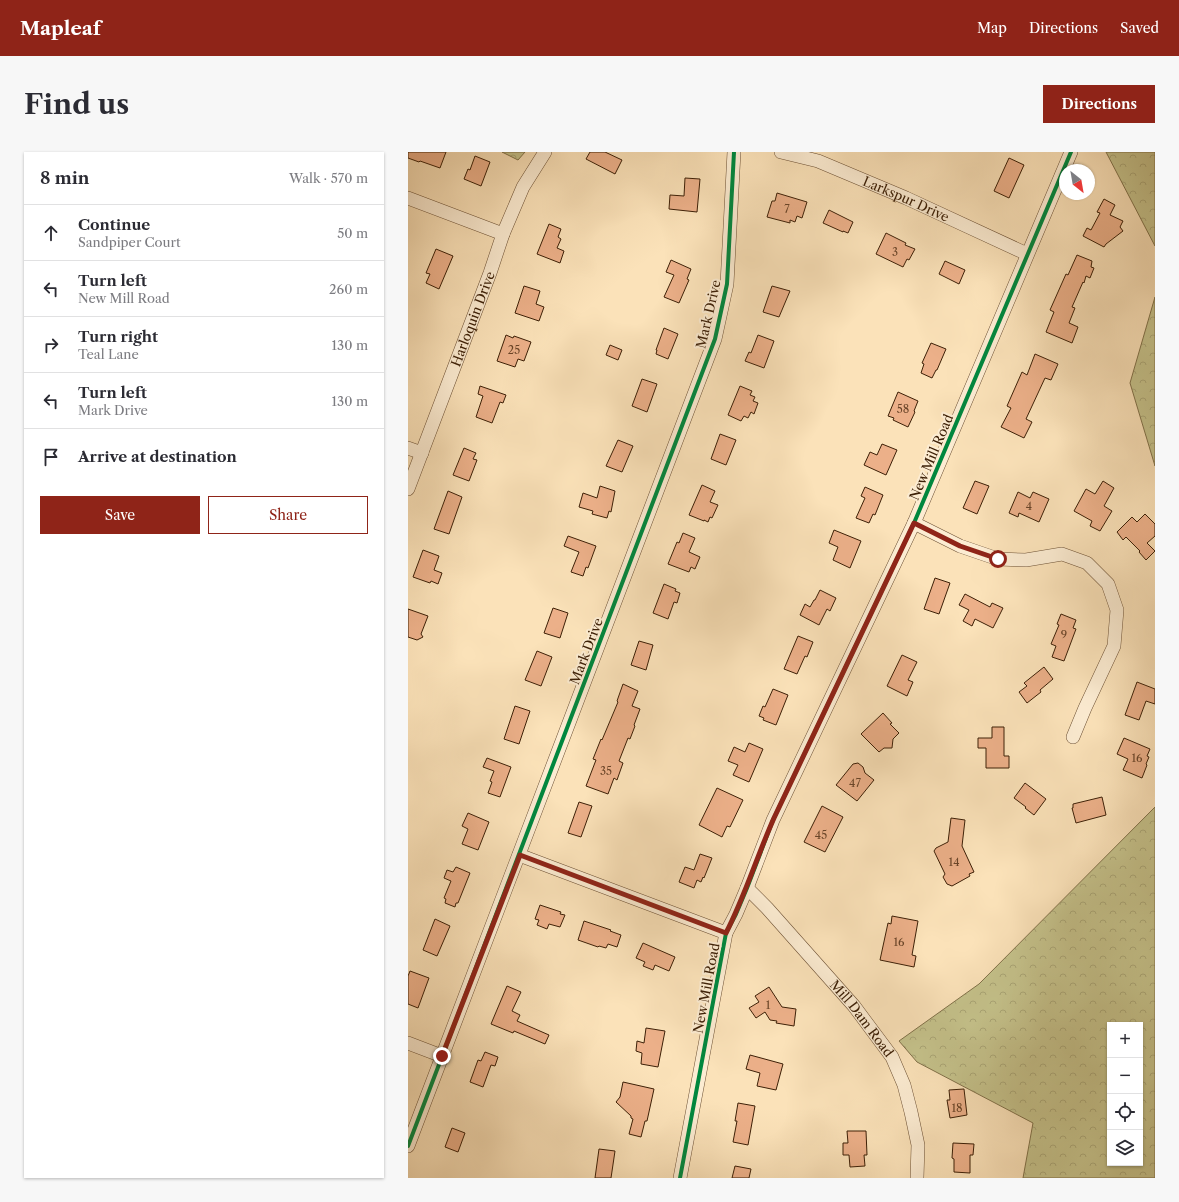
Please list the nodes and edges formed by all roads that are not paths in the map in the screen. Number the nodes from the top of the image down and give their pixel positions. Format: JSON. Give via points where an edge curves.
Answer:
{"nodes":[{"id":1,"x":545,"y":152,"type":"edge"},
{"id":2,"x":734,"y":152,"type":"edge"},
{"id":3,"x":782,"y":152,"type":"edge"},
{"id":4,"x":1072,"y":152,"type":"edge"},
{"id":5,"x":819,"y":157,"type":"edge"},
{"id":6,"x":408,"y":198,"type":"edge"},
{"id":7,"x":503,"y":234,"type":"junction"},
{"id":8,"x":1027,"y":254,"type":"junction"},
{"id":9,"x":408,"y":448,"type":"edge"},
{"id":10,"x":422,"y":453,"type":"junction"},
{"id":11,"x":408,"y":489,"type":"edge"},
{"id":12,"x":914,"y":523,"type":"junction"},
{"id":13,"x":1073,"y":737,"type":"dead end"},
{"id":14,"x":520,"y":855,"type":"junction"},
{"id":15,"x":747,"y":888,"type":"junction"},
{"id":16,"x":726,"y":933,"type":"junction"},
{"id":17,"x":408,"y":1043,"type":"edge"},
{"id":18,"x":442,"y":1056,"type":"junction"},
{"id":19,"x":408,"y":1146,"type":"edge"},
{"id":20,"x":680,"y":1178,"type":"edge"},
{"id":21,"x":917,"y":1178,"type":"edge"}],
"edges":[{"from":1,"to":7,"type":"street","name":"Harloquin Drive","via":[[523,187]]},
{"from":2,"to":14,"type":"street","name":"Mark Drive","via":[[727,284],[715,340]]},
{"from":3,"to":5,"type":"street","name":"Larkspur Drive"},
{"from":4,"to":8,"type":"street","name":"New Mill Road"},
{"from":5,"to":8,"type":"street","name":"Larkspur Drive"},
{"from":6,"to":7,"type":"street"},
{"from":7,"to":10,"type":"street","name":"Harloquin Drive"},
{"from":8,"to":12,"type":"street","name":"New Mill Road"},
{"from":9,"to":10,"type":"street"},
{"from":10,"to":11,"type":"street","name":"Harloquin Drive"},
{"from":12,"to":13,"type":"street","via":[[960,546],[998,559],[1026,560],[1062,554],[1087,563],[1108,584],[1117,610],[1114,646]]},
{"from":12,"to":15,"type":"street","name":"New Mill Road","via":[[773,820]]},
{"from":14,"to":16,"type":"street"},
{"from":14,"to":18,"type":"street","name":"Mark Drive"},
{"from":15,"to":16,"type":"street","name":"New Mill Road"},
{"from":15,"to":21,"type":"street","name":"Mill Dam Road","via":[[854,1006],[892,1057],[904,1086],[918,1145]]},
{"from":16,"to":20,"type":"street","name":"New Mill Road"},
{"from":17,"to":18,"type":"street"},
{"from":18,"to":19,"type":"street","name":"Mark Drive"}]}
